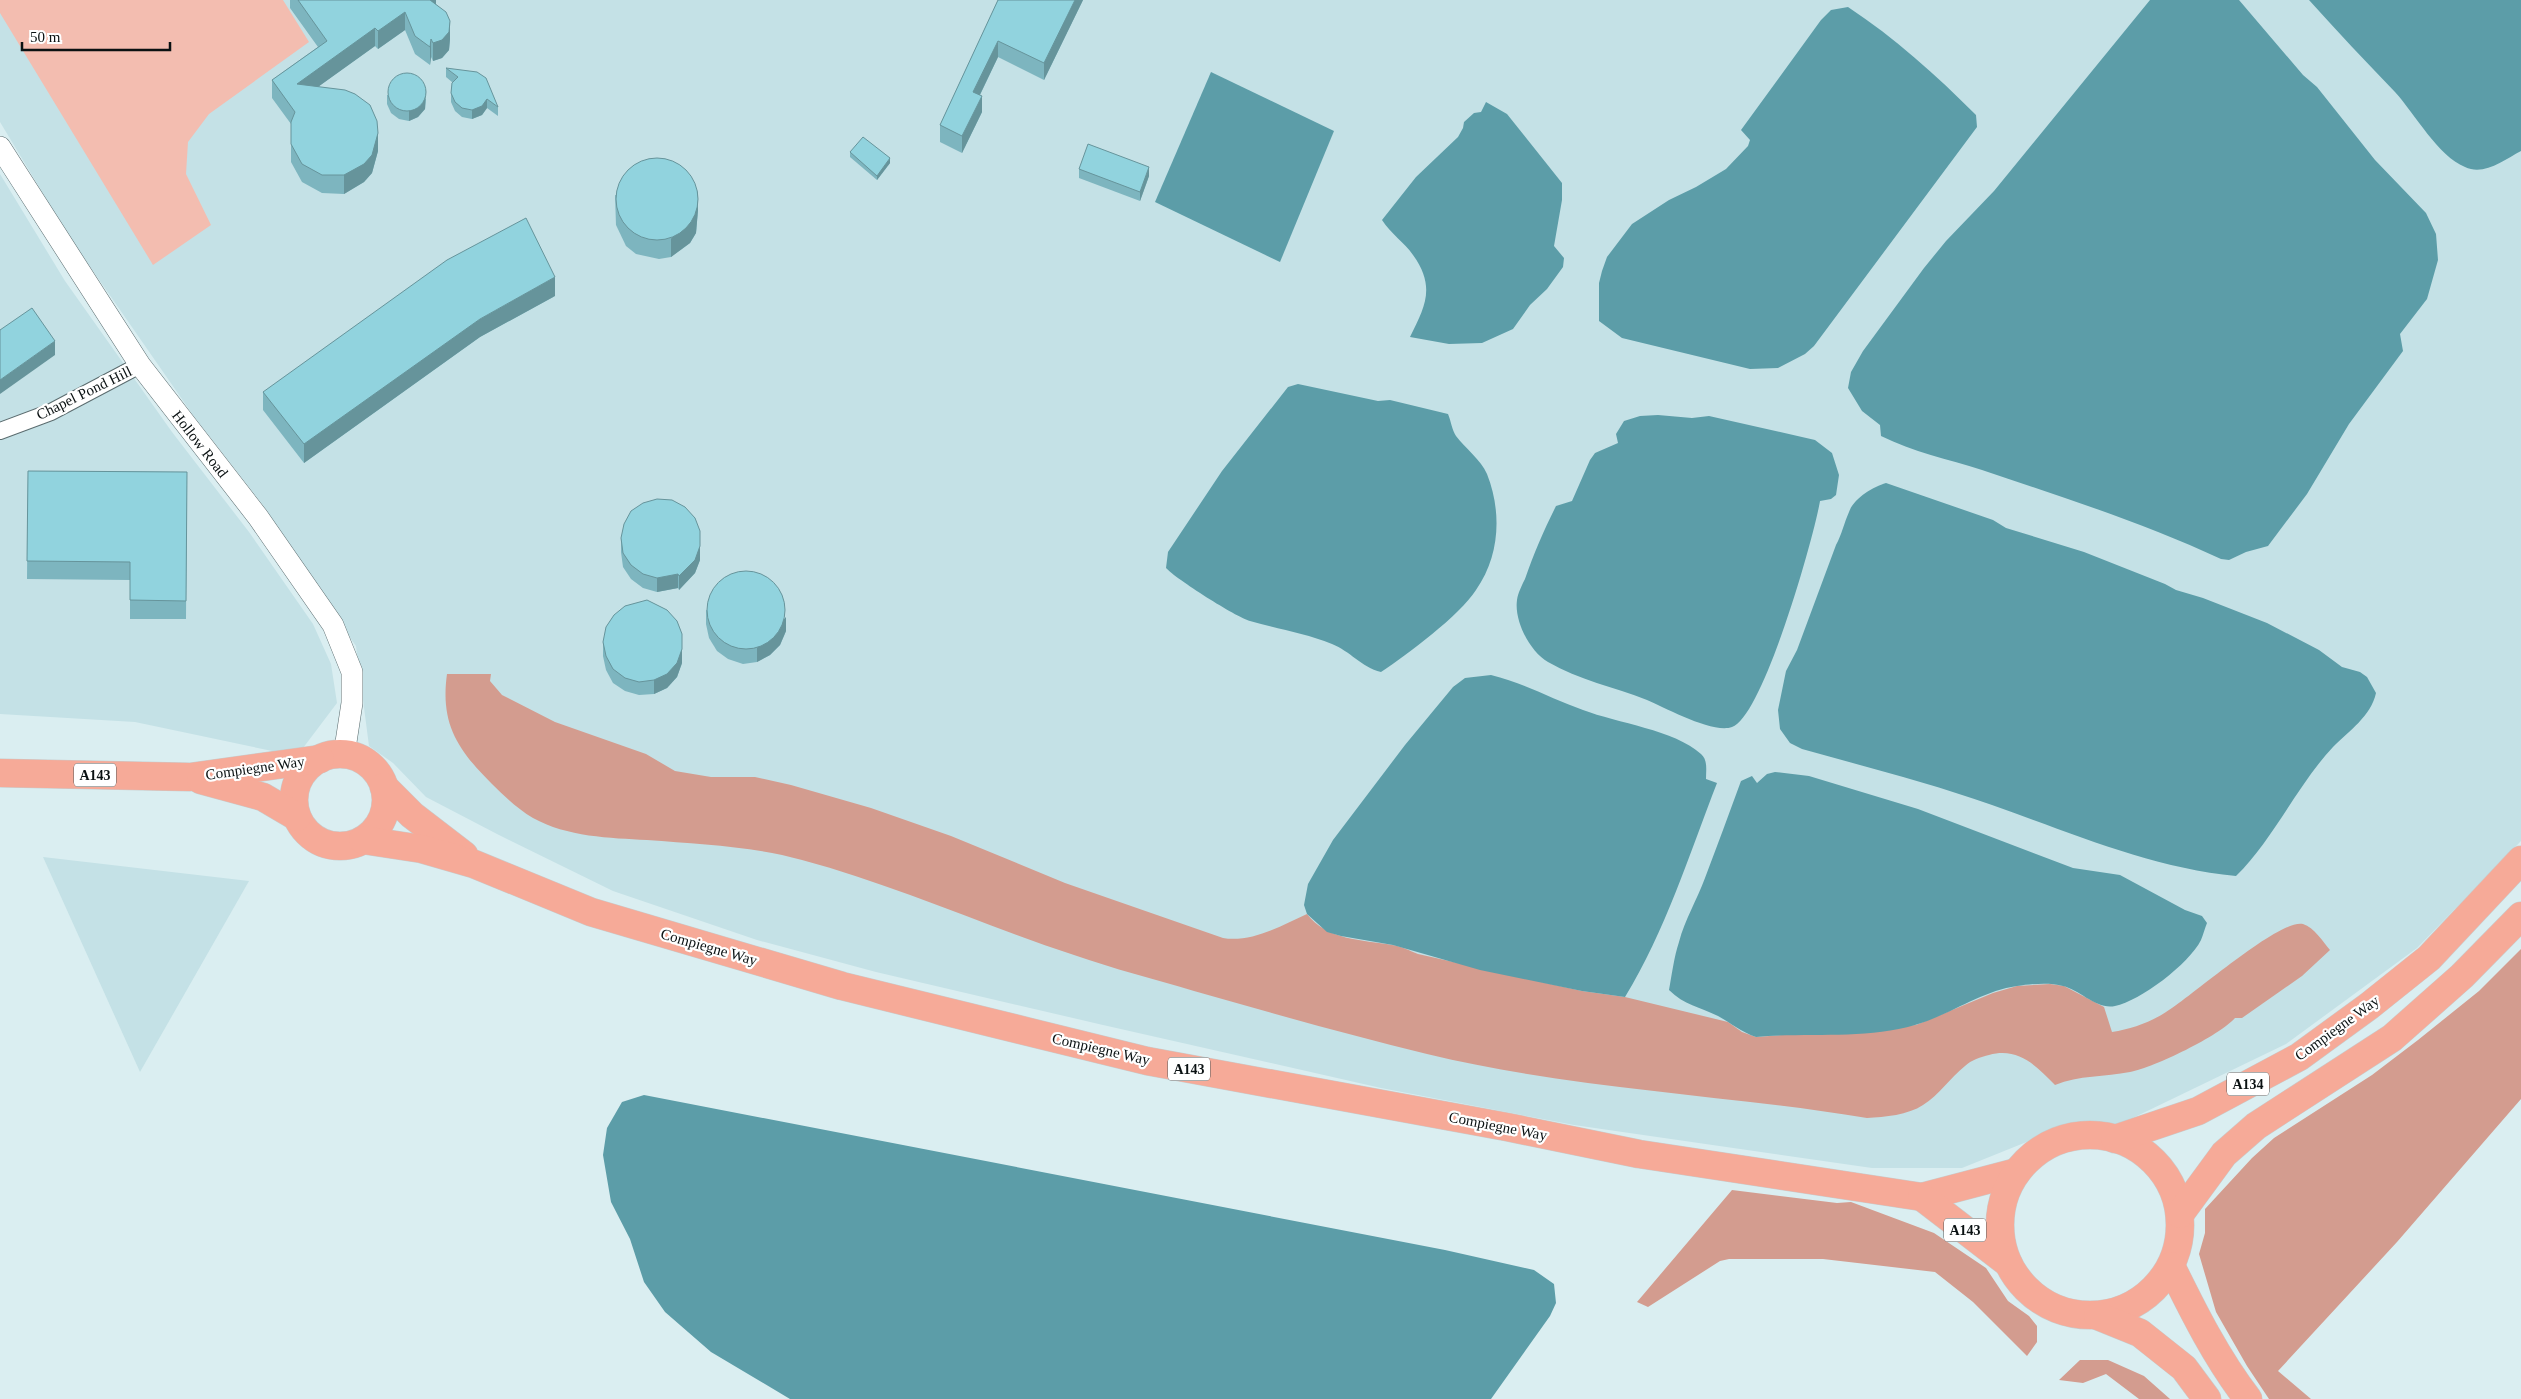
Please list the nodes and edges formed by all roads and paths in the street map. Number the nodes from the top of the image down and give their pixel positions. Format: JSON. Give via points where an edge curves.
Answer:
{"nodes":[{"id":1,"x":0,"y":146,"type":"edge"},
{"id":2,"x":140,"y":366,"type":"junction"},
{"id":3,"x":0,"y":431,"type":"edge"},
{"id":4,"x":332,"y":757,"type":"junction"},
{"id":5,"x":0,"y":774,"type":"edge"},
{"id":6,"x":190,"y":776,"type":"junction"},
{"id":7,"x":384,"y":787,"type":"junction"},
{"id":8,"x":297,"y":817,"type":"junction"},
{"id":9,"x":363,"y":840,"type":"junction"},
{"id":10,"x":2521,"y":860,"type":"edge"},
{"id":11,"x":474,"y":864,"type":"junction"},
{"id":12,"x":2521,"y":916,"type":"edge"},
{"id":13,"x":2115,"y":1139,"type":"junction"},
{"id":14,"x":2017,"y":1172,"type":"junction"},
{"id":15,"x":1922,"y":1198,"type":"junction"},
{"id":16,"x":2180,"y":1214,"type":"junction"},
{"id":17,"x":2008,"y":1263,"type":"junction"},
{"id":18,"x":2171,"y":1266,"type":"junction"},
{"id":19,"x":2098,"y":1316,"type":"junction"},
{"id":20,"x":2207,"y":1399,"type":"edge"},
{"id":21,"x":2248,"y":1399,"type":"edge"}],
"edges":[{"from":1,"to":2,"type":"street","name":"Hollow Road"},
{"from":2,"to":3,"type":"street","name":"Chapel Pond Hill","via":[[51,412]]},
{"from":2,"to":4,"type":"street","name":"Hollow Road","via":[[258,517],[333,625],[352,672],[352,703]]},
{"from":4,"to":6,"type":"highway","name":"Compiegne Way","number":"A143"},
{"from":4,"to":7,"type":"highway","via":[[357,758],[369,765]]},
{"from":4,"to":8,"type":"highway","via":[[308,767],[300,777],[295,790]]},
{"from":5,"to":6,"type":"highway","name":"Compiegne Way","number":"A143"},
{"from":6,"to":8,"type":"highway","name":"Compiegne Way","number":"A143","via":[[263,797]]},
{"from":7,"to":9,"type":"highway","via":[[386,802],[382,817]]},
{"from":7,"to":11,"type":"highway","name":"Compiegne Way","number":"A143"},
{"from":8,"to":9,"type":"highway","via":[[312,837],[324,843],[344,846]]},
{"from":9,"to":11,"type":"highway","name":"Compiegne Way","number":"A143","via":[[422,849]]},
{"from":10,"to":13,"type":"highway","name":"Compiegne Way","number":"A134","via":[[2429,958],[2299,1057],[2198,1111]]},
{"from":11,"to":15,"type":"highway","name":"Compiegne Way","number":"A143","via":[[591,912],[833,983],[1147,1061],[1639,1154]]},
{"from":12,"to":16,"type":"highway","number":"A134","via":[[2462,976],[2392,1038],[2243,1137],[2224,1154]]},
{"from":13,"to":14,"type":"highway","via":[[2089,1135],[2063,1139],[2038,1152]]},
{"from":13,"to":16,"type":"highway","via":[[2139,1149],[2159,1167],[2173,1189]]},
{"from":14,"to":15,"type":"highway","name":"Compiegne Way","number":"A143"},
{"from":14,"to":17,"type":"highway","via":[[2006,1193],[2000,1216],[2001,1240]]},
{"from":15,"to":17,"type":"highway","name":"Compiegne Way","number":"A143"},
{"from":16,"to":18,"type":"highway","via":[[2179,1241]]},
{"from":17,"to":19,"type":"highway","via":[[2023,1286],[2044,1304],[2070,1314]]},
{"from":18,"to":19,"type":"highway","via":[[2153,1290],[2128,1308]]},
{"from":18,"to":21,"type":"highway","via":[[2230,1374]]},
{"from":19,"to":20,"type":"highway","via":[[2140,1333],[2184,1368]]}]}
